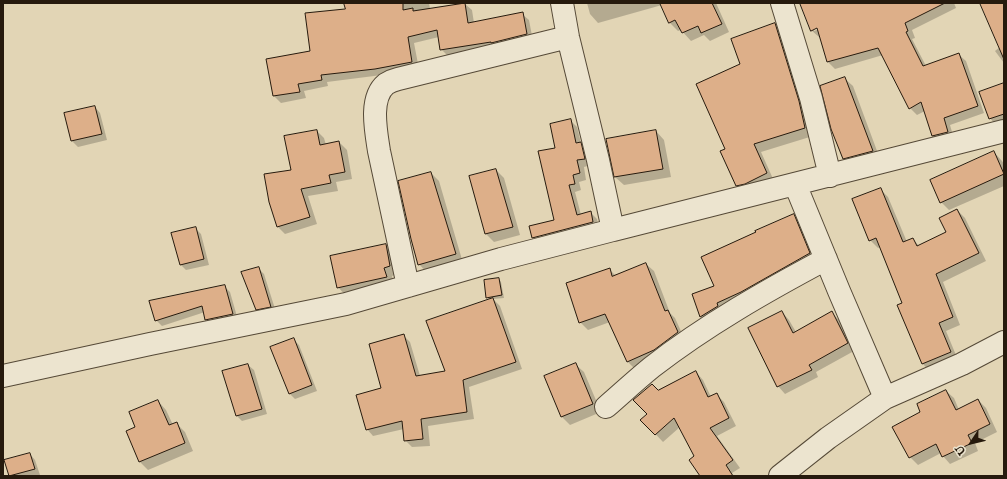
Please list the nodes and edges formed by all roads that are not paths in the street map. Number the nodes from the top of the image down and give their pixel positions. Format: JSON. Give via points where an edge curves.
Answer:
{"nodes":[{"id":1,"x":562,"y":3,"type":"edge"},
{"id":2,"x":782,"y":3,"type":"edge"},
{"id":3,"x":568,"y":37,"type":"junction"},
{"id":4,"x":1004,"y":131,"type":"edge"},
{"id":5,"x":830,"y":176,"type":"junction"},
{"id":6,"x":795,"y":184,"type":"junction"},
{"id":7,"x":613,"y":230,"type":"junction"},
{"id":8,"x":826,"y":259,"type":"junction"},
{"id":9,"x":408,"y":286,"type":"junction"},
{"id":10,"x":1004,"y":342,"type":"edge"},
{"id":11,"x":3,"y":376,"type":"edge"},
{"id":12,"x":885,"y":398,"type":"junction"},
{"id":13,"x":606,"y":407,"type":"dead end"},
{"id":14,"x":780,"y":476,"type":"edge"}],
"edges":[{"from":1,"to":3,"type":"street"},
{"from":2,"to":5,"type":"street","via":[[811,98]]},
{"from":3,"to":7,"type":"street"},
{"from":3,"to":9,"type":"street","via":[[398,79],[387,83],[382,89],[377,97],[375,110],[379,151]]},
{"from":4,"to":5,"type":"street"},
{"from":5,"to":6,"type":"street"},
{"from":6,"to":7,"type":"street"},
{"from":6,"to":8,"type":"street"},
{"from":7,"to":9,"type":"street"},
{"from":8,"to":12,"type":"street"},
{"from":8,"to":13,"type":"street","via":[[717,320],[652,367]]},
{"from":9,"to":11,"type":"street","via":[[346,304]]},
{"from":10,"to":12,"type":"street","via":[[962,364]]},
{"from":12,"to":14,"type":"street"}]}
